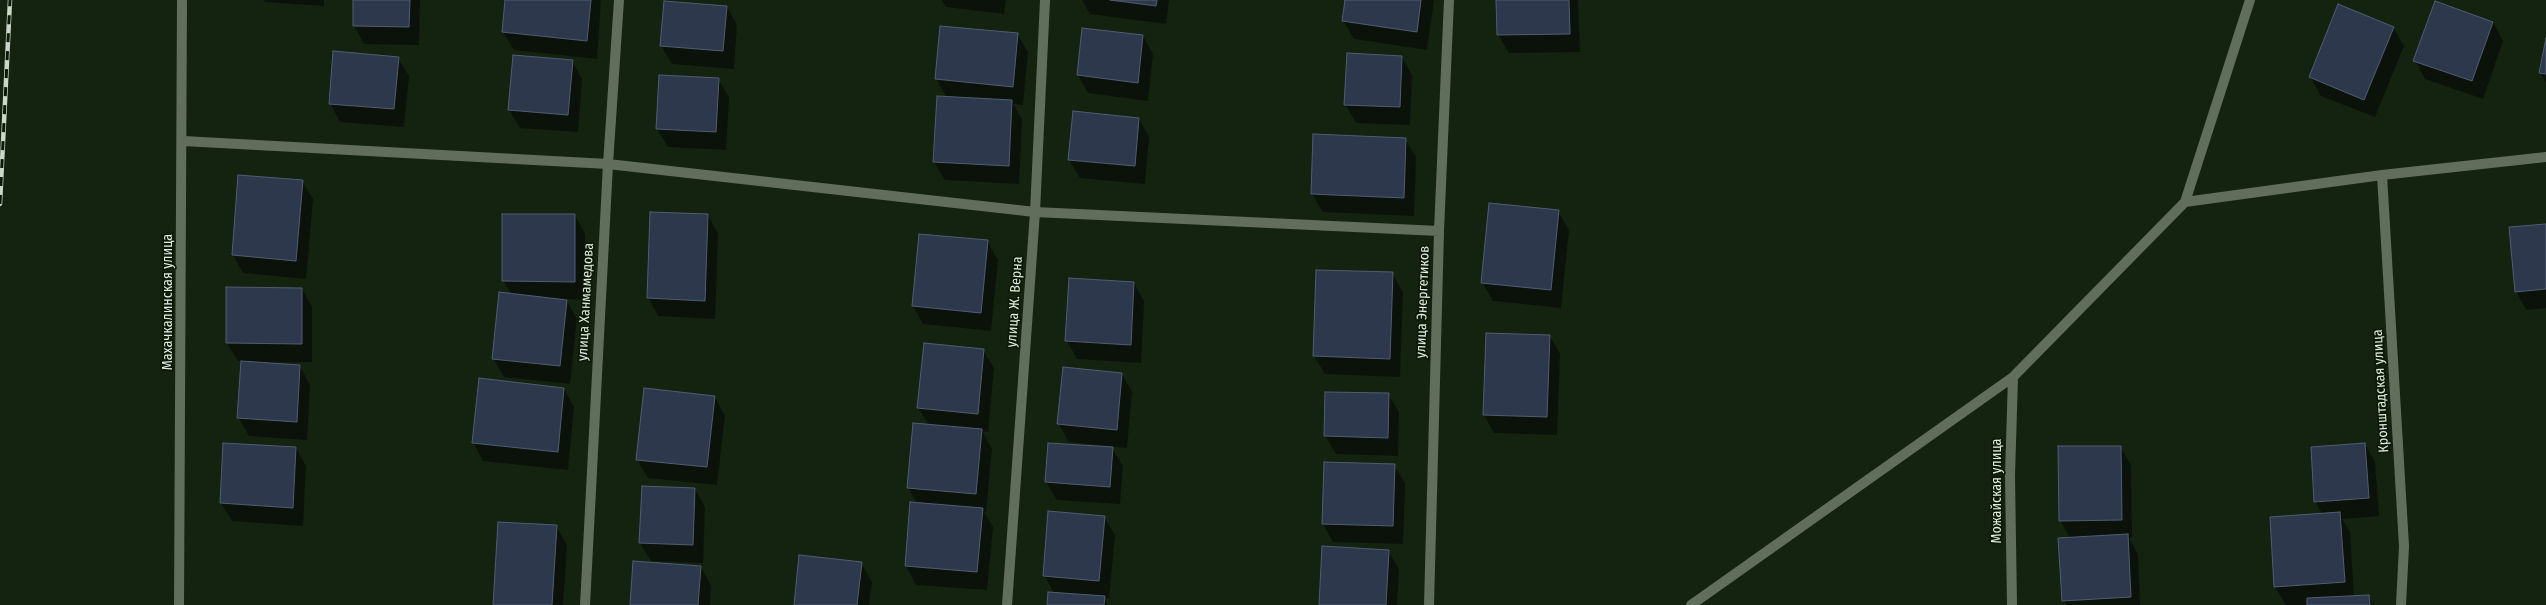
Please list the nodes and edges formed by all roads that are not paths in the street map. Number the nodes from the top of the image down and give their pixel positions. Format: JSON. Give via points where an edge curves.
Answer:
{"nodes":[{"id":1,"x":182,"y":0,"type":"edge"},
{"id":2,"x":619,"y":0,"type":"edge"},
{"id":3,"x":1045,"y":0,"type":"edge"},
{"id":4,"x":1449,"y":0,"type":"edge"},
{"id":5,"x":2250,"y":0,"type":"edge"},
{"id":6,"x":183,"y":141,"type":"junction"},
{"id":7,"x":2546,"y":157,"type":"edge"},
{"id":8,"x":608,"y":164,"type":"junction"},
{"id":9,"x":2382,"y":175,"type":"junction"},
{"id":10,"x":2186,"y":202,"type":"junction"},
{"id":11,"x":1035,"y":212,"type":"junction"},
{"id":12,"x":1439,"y":231,"type":"junction"},
{"id":13,"x":2013,"y":377,"type":"junction"},
{"id":14,"x":179,"y":605,"type":"edge"},
{"id":15,"x":585,"y":605,"type":"edge"},
{"id":16,"x":1008,"y":605,"type":"edge"},
{"id":17,"x":1429,"y":605,"type":"edge"},
{"id":18,"x":1691,"y":605,"type":"edge"},
{"id":19,"x":2012,"y":605,"type":"edge"},
{"id":20,"x":2401,"y":605,"type":"edge"}],
"edges":[{"from":1,"to":6,"type":"street","name":"Махачкалинская улица"},
{"from":2,"to":8,"type":"street","name":"улица Ханмамедова"},
{"from":3,"to":11,"type":"street","name":"улица Ж. Верна"},
{"from":4,"to":12,"type":"street","name":"улица Энергетиков"},
{"from":5,"to":10,"type":"street"},
{"from":6,"to":8,"type":"street"},
{"from":6,"to":14,"type":"street","name":"Махачкалинская улица"},
{"from":7,"to":9,"type":"street"},
{"from":8,"to":11,"type":"street"},
{"from":8,"to":15,"type":"street","name":"улица Ханмамедова"},
{"from":9,"to":10,"type":"street"},
{"from":9,"to":20,"type":"street","name":"Кронштадская улица","via":[[2404,546]]},
{"from":10,"to":13,"type":"street"},
{"from":11,"to":12,"type":"street"},
{"from":11,"to":16,"type":"street","name":"улица Ж. Верна"},
{"from":12,"to":17,"type":"street","name":"улица Энергетиков"},
{"from":13,"to":18,"type":"street"},
{"from":13,"to":19,"type":"street","name":"Можайская улица","via":[[2010,476]]}]}
